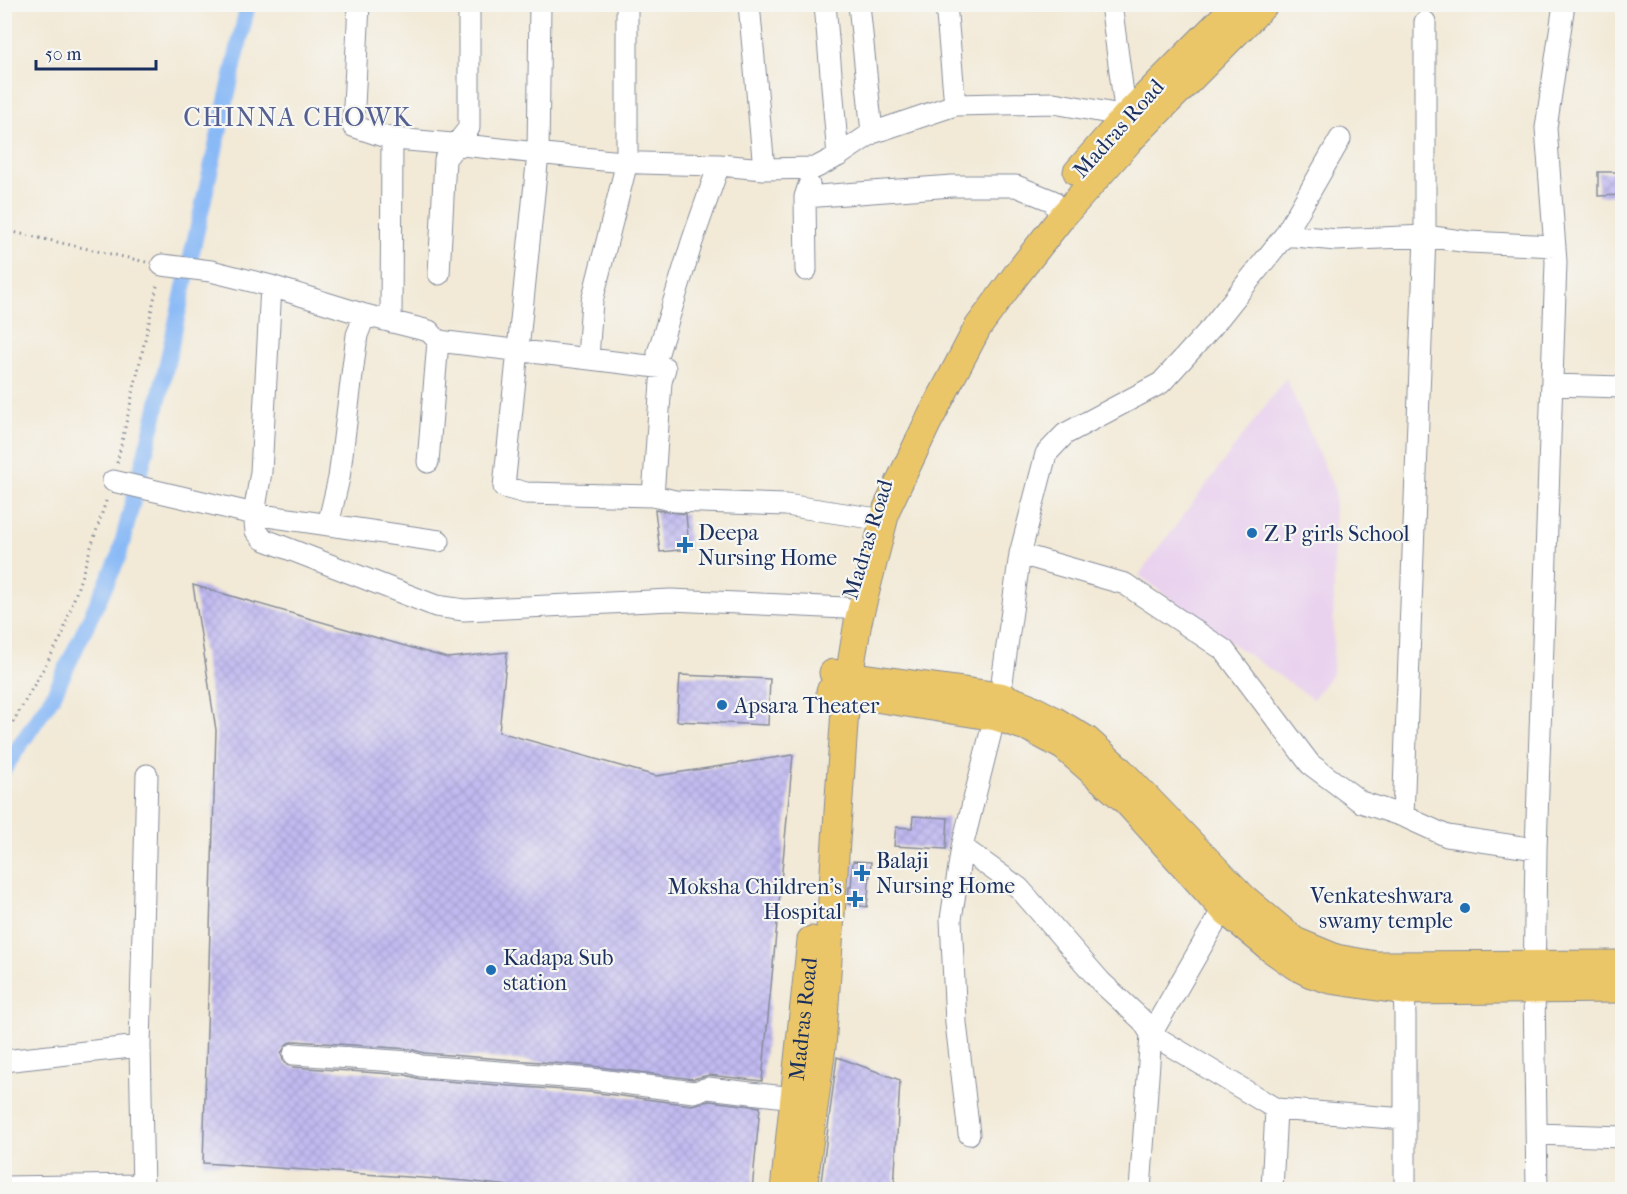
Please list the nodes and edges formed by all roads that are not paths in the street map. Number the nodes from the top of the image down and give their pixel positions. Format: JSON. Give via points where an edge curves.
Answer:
{"nodes":[{"id":1,"x":359,"y":4,"type":"edge"},
{"id":2,"x":469,"y":4,"type":"edge"},
{"id":3,"x":540,"y":4,"type":"edge"},
{"id":4,"x":627,"y":4,"type":"edge"},
{"id":5,"x":749,"y":4,"type":"edge"},
{"id":6,"x":825,"y":4,"type":"edge"},
{"id":7,"x":859,"y":4,"type":"edge"},
{"id":8,"x":946,"y":4,"type":"edge"},
{"id":9,"x":1111,"y":4,"type":"edge"},
{"id":10,"x":1237,"y":4,"type":"edge"},
{"id":11,"x":1265,"y":4,"type":"edge"},
{"id":12,"x":1564,"y":4,"type":"edge"},
{"id":13,"x":1425,"y":22,"type":"dead end"},
{"id":14,"x":955,"y":105,"type":"junction"},
{"id":15,"x":1126,"y":116,"type":"junction"},
{"id":16,"x":872,"y":133,"type":"junction"},
{"id":17,"x":392,"y":139,"type":"junction"},
{"id":18,"x":1340,"y":140,"type":"dead end"},
{"id":19,"x":457,"y":143,"type":"junction"},
{"id":20,"x":538,"y":154,"type":"junction"},
{"id":21,"x":838,"y":156,"type":"junction"},
{"id":22,"x":627,"y":162,"type":"junction"},
{"id":23,"x":719,"y":165,"type":"junction"},
{"id":24,"x":815,"y":168,"type":"junction"},
{"id":25,"x":764,"y":169,"type":"junction"},
{"id":26,"x":826,"y":196,"type":"junction"},
{"id":27,"x":805,"y":197,"type":"junction"},
{"id":28,"x":1057,"y":209,"type":"junction"},
{"id":29,"x":1285,"y":235,"type":"junction"},
{"id":30,"x":1425,"y":237,"type":"junction"},
{"id":31,"x":1555,"y":246,"type":"junction"},
{"id":32,"x":180,"y":267,"type":"road end"},
{"id":33,"x":806,"y":270,"type":"dead end"},
{"id":34,"x":439,"y":274,"type":"dead end"},
{"id":35,"x":271,"y":286,"type":"junction"},
{"id":36,"x":364,"y":315,"type":"junction"},
{"id":37,"x":391,"y":322,"type":"junction"},
{"id":38,"x":438,"y":340,"type":"junction"},
{"id":39,"x":519,"y":350,"type":"junction"},
{"id":40,"x":658,"y":353,"type":"dead end"},
{"id":41,"x":588,"y":358,"type":"junction"},
{"id":42,"x":1553,"y":385,"type":"junction"},
{"id":43,"x":1623,"y":387,"type":"edge"},
{"id":44,"x":428,"y":462,"type":"dead end"},
{"id":45,"x":113,"y":481,"type":"road end"},
{"id":46,"x":652,"y":496,"type":"junction"},
{"id":47,"x":254,"y":514,"type":"junction"},
{"id":48,"x":871,"y":518,"type":"junction"},
{"id":49,"x":328,"y":525,"type":"junction"},
{"id":50,"x":439,"y":541,"type":"dead end"},
{"id":51,"x":1020,"y":554,"type":"junction"},
{"id":52,"x":846,"y":608,"type":"junction"},
{"id":53,"x":839,"y":684,"type":"junction"},
{"id":54,"x":998,"y":706,"type":"junction"},
{"id":55,"x":147,"y":775,"type":"dead end"},
{"id":56,"x":1403,"y":816,"type":"junction"},
{"id":57,"x":962,"y":847,"type":"junction"},
{"id":58,"x":1536,"y":849,"type":"junction"},
{"id":59,"x":1223,"y":909,"type":"junction"},
{"id":60,"x":1623,"y":964,"type":"edge"},
{"id":61,"x":1534,"y":978,"type":"junction"},
{"id":62,"x":1623,"y":989,"type":"edge"},
{"id":63,"x":1404,"y":991,"type":"junction"},
{"id":64,"x":1151,"y":1034,"type":"junction"},
{"id":65,"x":140,"y":1046,"type":"junction"},
{"id":66,"x":294,"y":1054,"type":"dead end"},
{"id":67,"x":4,"y":1061,"type":"edge"},
{"id":68,"x":794,"y":1098,"type":"junction"},
{"id":69,"x":1276,"y":1109,"type":"junction"},
{"id":70,"x":1405,"y":1119,"type":"junction"},
{"id":71,"x":969,"y":1134,"type":"dead end"},
{"id":72,"x":1537,"y":1134,"type":"junction"},
{"id":73,"x":1623,"y":1137,"type":"edge"},
{"id":74,"x":4,"y":1186,"type":"edge"},
{"id":75,"x":143,"y":1187,"type":"edge"},
{"id":76,"x":784,"y":1190,"type":"edge"},
{"id":77,"x":803,"y":1190,"type":"edge"},
{"id":78,"x":1140,"y":1190,"type":"edge"},
{"id":79,"x":1272,"y":1190,"type":"edge"},
{"id":80,"x":1405,"y":1190,"type":"edge"},
{"id":81,"x":1537,"y":1190,"type":"edge"}],
"edges":[{"from":1,"to":17,"type":"street","via":[[353,126]]},
{"from":2,"to":19,"type":"street","via":[[469,128]]},
{"from":3,"to":20,"type":"street"},
{"from":4,"to":22,"type":"street"},
{"from":5,"to":25,"type":"street"},
{"from":6,"to":21,"type":"street"},
{"from":7,"to":16,"type":"street"},
{"from":8,"to":14,"type":"street"},
{"from":9,"to":15,"type":"street"},
{"from":10,"to":15,"type":"main road","name":"Madras Road"},
{"from":11,"to":28,"type":"main road"},
{"from":12,"to":31,"type":"street","via":[[1546,128]]},
{"from":13,"to":30,"type":"street"},
{"from":14,"to":15,"type":"street","via":[[1054,103]]},
{"from":14,"to":16,"type":"street"},
{"from":15,"to":28,"type":"main road","name":"Madras Road"},
{"from":16,"to":21,"type":"street"},
{"from":17,"to":19,"type":"street"},
{"from":17,"to":37,"type":"street"},
{"from":18,"to":29,"type":"street"},
{"from":19,"to":20,"type":"street"},
{"from":19,"to":34,"type":"street","via":[[445,159]]},
{"from":20,"to":22,"type":"street"},
{"from":20,"to":39,"type":"street"},
{"from":21,"to":24,"type":"street"},
{"from":22,"to":23,"type":"street"},
{"from":22,"to":41,"type":"street","via":[[592,301]]},
{"from":23,"to":25,"type":"street"},
{"from":23,"to":40,"type":"street"},
{"from":24,"to":25,"type":"street"},
{"from":24,"to":26,"type":"street"},
{"from":24,"to":27,"type":"street"},
{"from":26,"to":27,"type":"street"},
{"from":26,"to":28,"type":"street","via":[[952,186],[1016,186]]},
{"from":27,"to":33,"type":"street"},
{"from":28,"to":48,"type":"main road","name":"Madras Road","via":[[1009,254],[969,310],[917,408]]},
{"from":28,"to":53,"type":"main road","via":[[978,327],[887,508]]},
{"from":29,"to":30,"type":"street","via":[[1336,240]]},
{"from":29,"to":51,"type":"street","via":[[1161,383],[1065,434],[1046,454]]},
{"from":30,"to":31,"type":"street"},
{"from":30,"to":56,"type":"street"},
{"from":31,"to":42,"type":"street"},
{"from":32,"to":35,"type":"street"},
{"from":35,"to":36,"type":"street"},
{"from":35,"to":47,"type":"street","via":[[261,472]]},
{"from":36,"to":37,"type":"street"},
{"from":36,"to":49,"type":"street","via":[[357,335],[339,478]]},
{"from":37,"to":38,"type":"street","via":[[429,331]]},
{"from":38,"to":39,"type":"street"},
{"from":38,"to":44,"type":"street"},
{"from":39,"to":41,"type":"street"},
{"from":39,"to":46,"type":"street","via":[[504,486],[526,494]]},
{"from":41,"to":46,"type":"street","via":[[665,368]]},
{"from":42,"to":43,"type":"street"},
{"from":42,"to":58,"type":"street"},
{"from":45,"to":47,"type":"street"},
{"from":46,"to":48,"type":"street","via":[[675,501],[786,505]]},
{"from":47,"to":49,"type":"street"},
{"from":47,"to":52,"type":"street","via":[[256,531],[263,539],[436,606],[506,609],[672,600]]},
{"from":48,"to":52,"type":"main road","name":"Madras Road"},
{"from":49,"to":50,"type":"street"},
{"from":51,"to":54,"type":"street"},
{"from":51,"to":56,"type":"street","via":[[1125,584],[1224,650],[1310,764],[1361,802]]},
{"from":52,"to":53,"type":"main road","name":"Madras Road"},
{"from":53,"to":54,"type":"main road"},
{"from":53,"to":68,"type":"main road","name":"Madras Road"},
{"from":53,"to":77,"type":"main road","via":[[822,1047]]},
{"from":54,"to":57,"type":"street"},
{"from":54,"to":59,"type":"main road","via":[[1029,729],[1064,747],[1095,772]]},
{"from":54,"to":61,"type":"main road","via":[[1045,715],[1087,740],[1243,897],[1295,941],[1336,958],[1376,965]]},
{"from":55,"to":65,"type":"street"},
{"from":56,"to":58,"type":"street","via":[[1447,836]]},
{"from":57,"to":64,"type":"street","via":[[1019,888]]},
{"from":57,"to":71,"type":"street","via":[[951,919],[956,1023]]},
{"from":58,"to":61,"type":"street"},
{"from":59,"to":63,"type":"main road","via":[[1271,949],[1311,974]]},
{"from":59,"to":64,"type":"street"},
{"from":60,"to":61,"type":"main road"},
{"from":61,"to":62,"type":"main road"},
{"from":61,"to":63,"type":"main road"},
{"from":61,"to":72,"type":"street"},
{"from":63,"to":70,"type":"street"},
{"from":64,"to":69,"type":"street"},
{"from":64,"to":78,"type":"street"},
{"from":65,"to":67,"type":"street"},
{"from":65,"to":75,"type":"street"},
{"from":66,"to":68,"type":"street"},
{"from":68,"to":76,"type":"main road","name":"Madras Road"},
{"from":69,"to":70,"type":"street"},
{"from":69,"to":79,"type":"street"},
{"from":70,"to":80,"type":"street"},
{"from":72,"to":73,"type":"street"},
{"from":72,"to":81,"type":"street"},
{"from":74,"to":75,"type":"street"}]}
